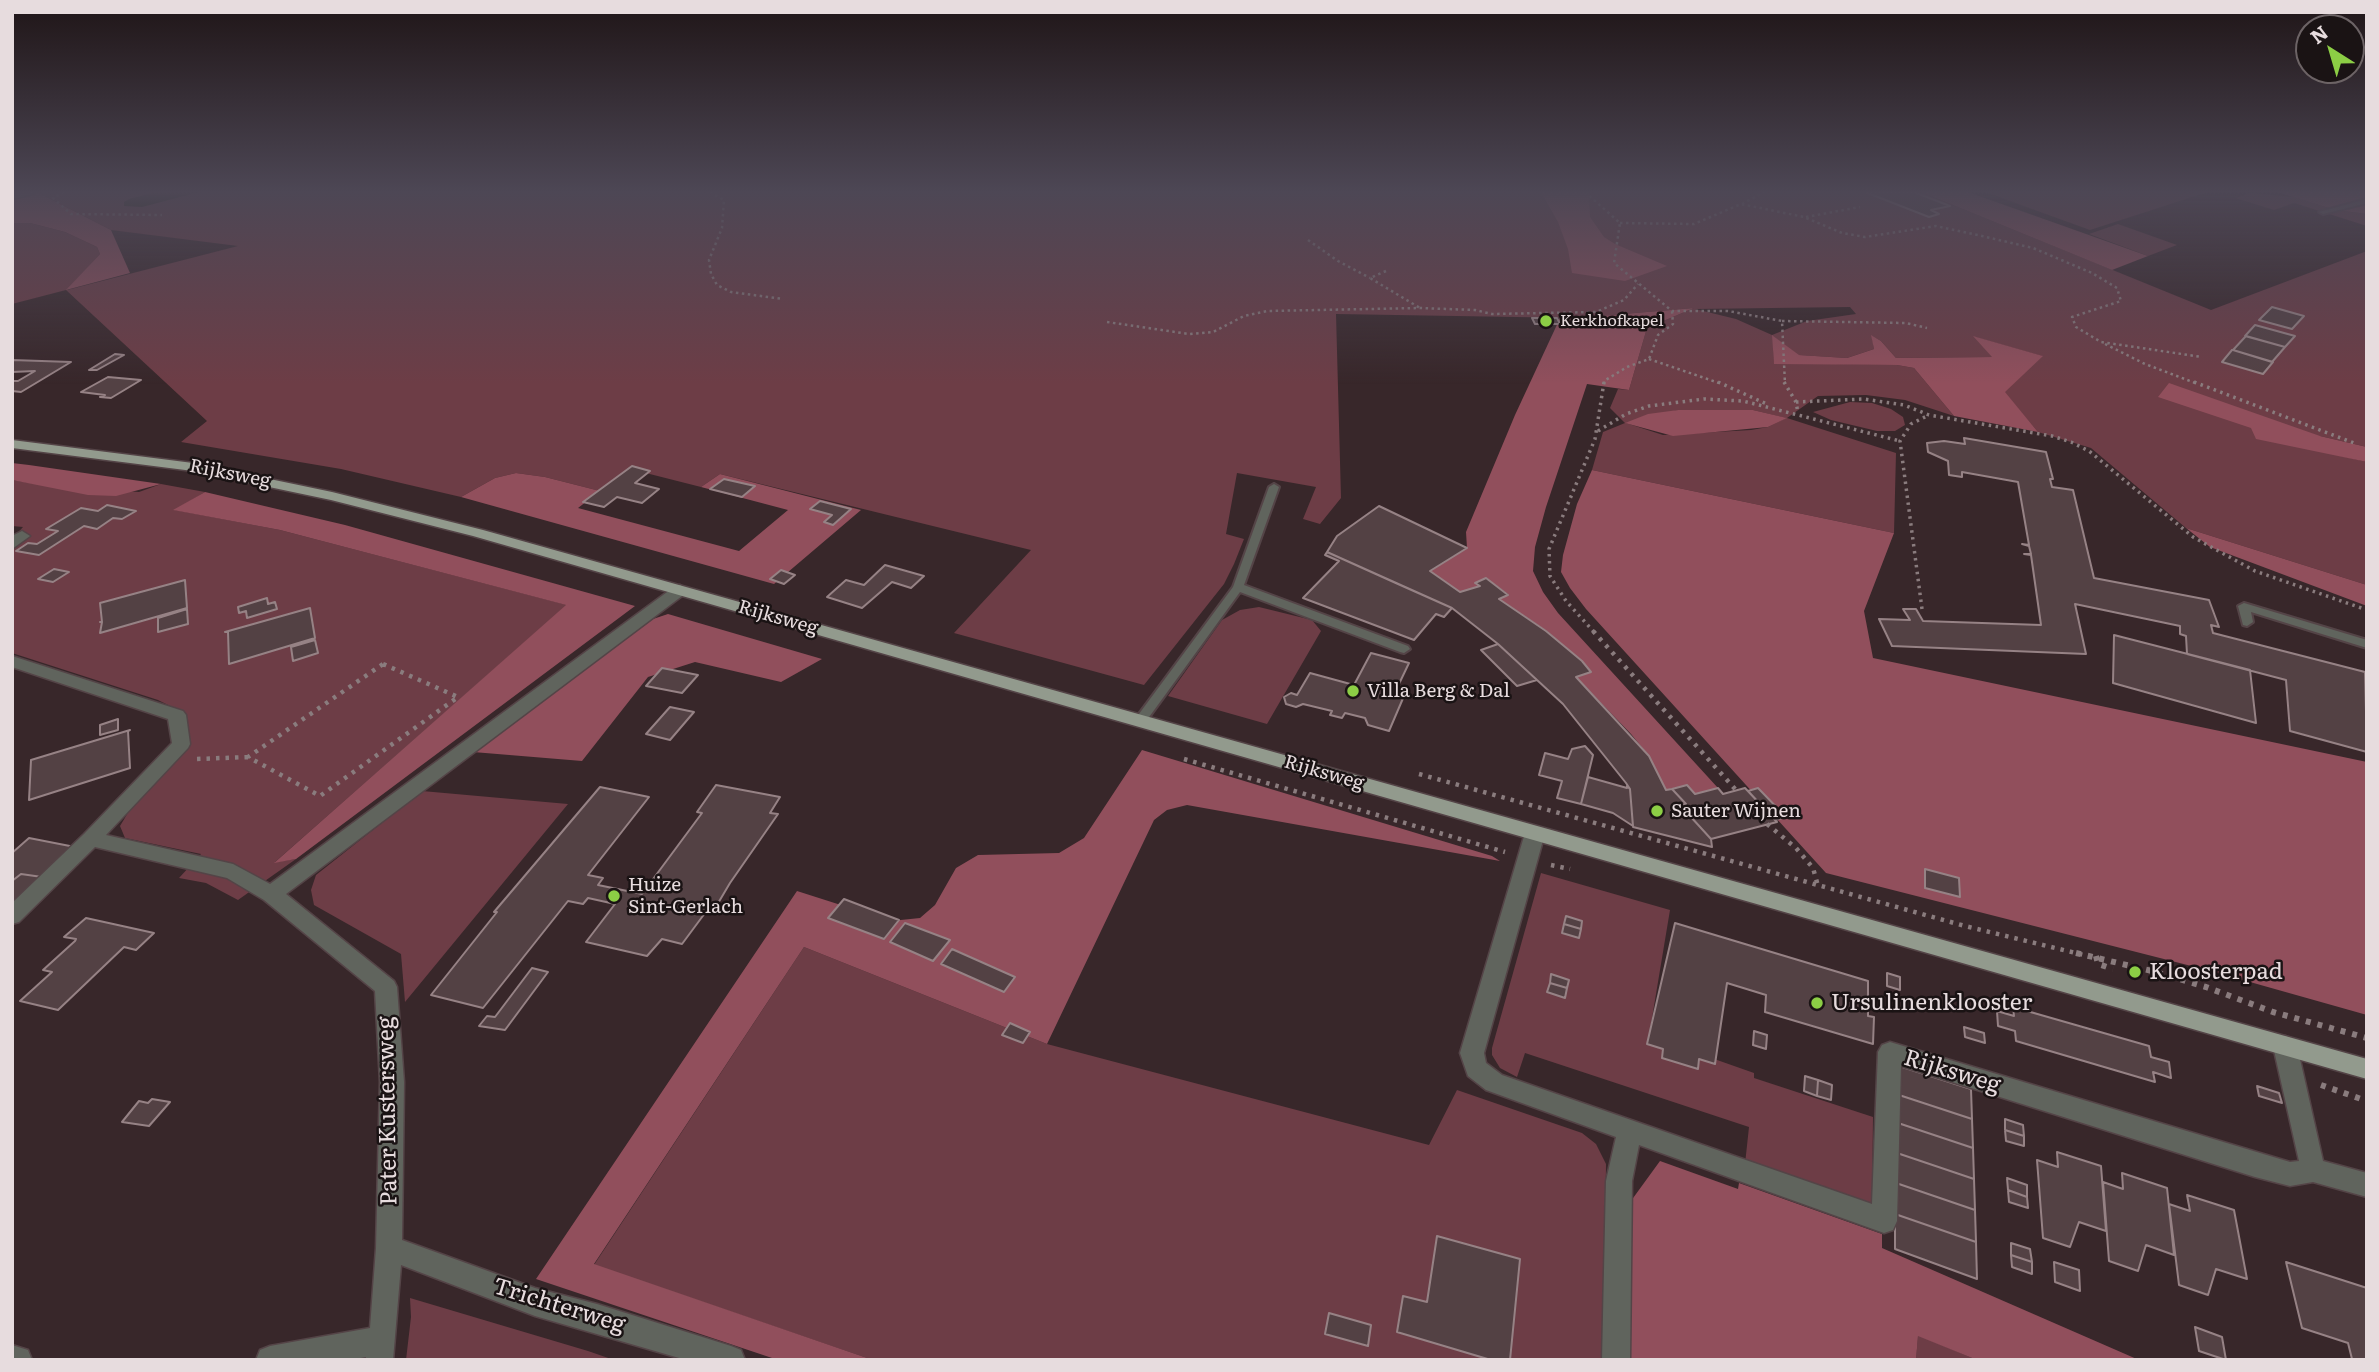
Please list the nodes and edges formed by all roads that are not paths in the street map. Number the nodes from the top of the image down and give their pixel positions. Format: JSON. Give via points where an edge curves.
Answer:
{"nodes":[{"id":1,"x":12,"y":444,"type":"edge"},
{"id":2,"x":1274,"y":487,"type":"dead end"},
{"id":3,"x":1238,"y":587,"type":"junction"},
{"id":4,"x":680,"y":590,"type":"junction"},
{"id":5,"x":2247,"y":622,"type":"dead end"},
{"id":6,"x":2367,"y":644,"type":"edge"},
{"id":7,"x":1404,"y":649,"type":"dead end"},
{"id":8,"x":12,"y":661,"type":"edge"},
{"id":9,"x":1140,"y":720,"type":"junction"},
{"id":10,"x":1535,"y":833,"type":"junction"},
{"id":11,"x":91,"y":839,"type":"junction"},
{"id":12,"x":271,"y":894,"type":"junction"},
{"id":13,"x":12,"y":916,"type":"edge"},
{"id":14,"x":2284,"y":1046,"type":"junction"},
{"id":15,"x":2367,"y":1069,"type":"edge"},
{"id":16,"x":1629,"y":1133,"type":"junction"},
{"id":17,"x":2313,"y":1170,"type":"junction"},
{"id":18,"x":2367,"y":1185,"type":"edge"},
{"id":19,"x":389,"y":1248,"type":"junction"},
{"id":20,"x":381,"y":1350,"type":"edge"},
{"id":21,"x":12,"y":1359,"type":"edge"},
{"id":22,"x":18,"y":1360,"type":"edge"},
{"id":23,"x":270,"y":1360,"type":"edge"},
{"id":24,"x":731,"y":1360,"type":"edge"},
{"id":25,"x":1616,"y":1360,"type":"edge"}],
"edges":[{"from":1,"to":4,"type":"main road","name":"Rijksweg","via":[[181,465],[297,488]]},
{"from":2,"to":3,"type":"lane"},
{"from":3,"to":7,"type":"lane"},
{"from":3,"to":9,"type":"lane"},
{"from":4,"to":9,"type":"main road","name":"Rijksweg"},
{"from":4,"to":12,"type":"street"},
{"from":5,"to":6,"type":"lane","via":[[2244,606]]},
{"from":8,"to":11,"type":"street","via":[[177,715],[181,744]]},
{"from":9,"to":10,"type":"main road","name":"Rijksweg"},
{"from":10,"to":14,"type":"main road","name":"Rijksweg"},
{"from":10,"to":16,"type":"street","name":"Rijksweg","via":[[1476,1030],[1473,1063],[1494,1083]]},
{"from":11,"to":12,"type":"street","name":"Pater Kustersweg","via":[[233,872]]},
{"from":11,"to":13,"type":"street"},
{"from":12,"to":19,"type":"street","name":"Pater Kustersweg","via":[[386,987],[392,1082]]},
{"from":14,"to":15,"type":"main road","name":"Rijksweg"},
{"from":14,"to":17,"type":"street"},
{"from":16,"to":17,"type":"street","name":"Rijksweg","via":[[1884,1221],[1890,1052],[2255,1165],[2290,1174]]},
{"from":16,"to":25,"type":"street","via":[[1619,1181]]},
{"from":17,"to":18,"type":"street","name":"Rijksweg"},
{"from":19,"to":20,"type":"street","name":"Pater Kustersweg"},
{"from":19,"to":24,"type":"street","name":"Trichterweg","via":[[535,1302]]},
{"from":20,"to":23,"type":"street","name":"Pater Kustersweg"},
{"from":21,"to":22,"type":"street"}]}
